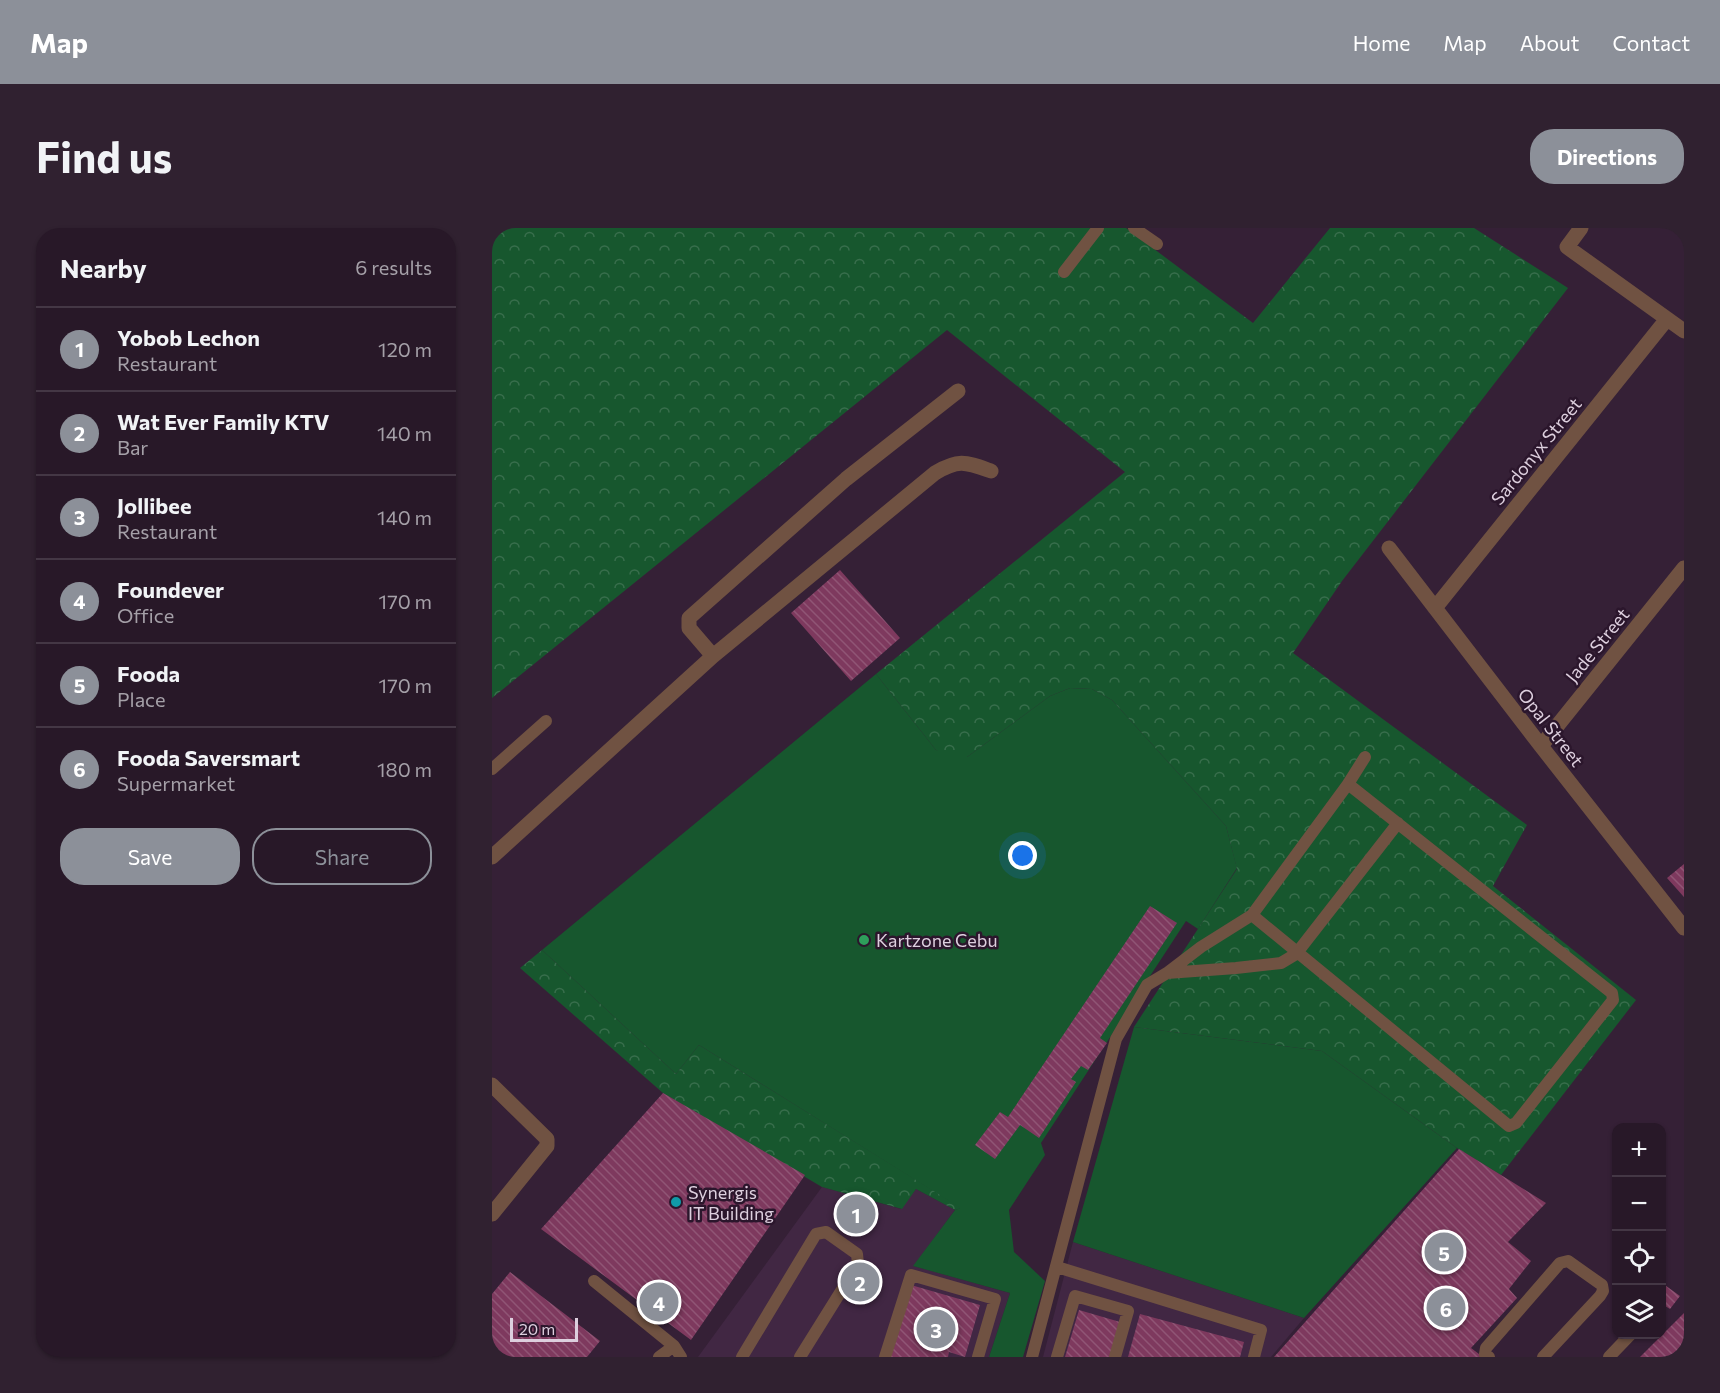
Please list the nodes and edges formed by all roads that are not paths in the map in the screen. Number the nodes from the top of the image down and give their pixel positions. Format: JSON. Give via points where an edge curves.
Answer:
{"nodes":[{"id":1,"x":1098,"y":228,"type":"edge"},
{"id":2,"x":1134,"y":228,"type":"edge"},
{"id":3,"x":1581,"y":228,"type":"edge"},
{"id":4,"x":1157,"y":244,"type":"dead end"},
{"id":5,"x":1064,"y":272,"type":"dead end"},
{"id":6,"x":1667,"y":319,"type":"junction"},
{"id":7,"x":1684,"y":331,"type":"edge"},
{"id":8,"x":958,"y":391,"type":"dead end"},
{"id":9,"x":991,"y":471,"type":"dead end"},
{"id":10,"x":1389,"y":548,"type":"dead end"},
{"id":11,"x":1684,"y":568,"type":"edge"},
{"id":12,"x":1435,"y":608,"type":"junction"},
{"id":13,"x":713,"y":656,"type":"junction"},
{"id":14,"x":546,"y":721,"type":"dead end"},
{"id":15,"x":1541,"y":747,"type":"junction"},
{"id":16,"x":1365,"y":757,"type":"dead end"},
{"id":17,"x":492,"y":769,"type":"edge"},
{"id":18,"x":1348,"y":784,"type":"junction"},
{"id":19,"x":1398,"y":823,"type":"junction"},
{"id":20,"x":492,"y":857,"type":"edge"},
{"id":21,"x":1252,"y":915,"type":"junction"},
{"id":22,"x":1684,"y":928,"type":"edge"},
{"id":23,"x":1296,"y":954,"type":"junction"},
{"id":24,"x":1167,"y":973,"type":"junction"},
{"id":25,"x":492,"y":1085,"type":"edge"},
{"id":26,"x":492,"y":1214,"type":"edge"},
{"id":27,"x":1057,"y":1267,"type":"junction"},
{"id":28,"x":594,"y":1281,"type":"dead end"},
{"id":29,"x":1627,"y":1339,"type":"edge"},
{"id":30,"x":677,"y":1351,"type":"edge"},
{"id":31,"x":659,"y":1357,"type":"edge"},
{"id":32,"x":742,"y":1357,"type":"edge"},
{"id":33,"x":800,"y":1357,"type":"edge"},
{"id":34,"x":885,"y":1357,"type":"edge"},
{"id":35,"x":978,"y":1357,"type":"edge"},
{"id":36,"x":1032,"y":1357,"type":"edge"},
{"id":37,"x":1058,"y":1357,"type":"edge"},
{"id":38,"x":1115,"y":1357,"type":"edge"},
{"id":39,"x":1254,"y":1357,"type":"edge"},
{"id":40,"x":1490,"y":1357,"type":"edge"},
{"id":41,"x":1543,"y":1357,"type":"edge"},
{"id":42,"x":1609,"y":1357,"type":"edge"}],
"edges":[{"from":1,"to":5,"type":"lane"},
{"from":2,"to":4,"type":"lane"},
{"from":3,"to":6,"type":"street","via":[[1567,246]]},
{"from":6,"to":7,"type":"street"},
{"from":6,"to":12,"type":"street","name":"Sardonyx Street"},
{"from":8,"to":13,"type":"street","via":[[846,479],[689,618],[689,628]]},
{"from":9,"to":13,"type":"street","via":[[953,463],[934,473]]},
{"from":10,"to":12,"type":"street","name":"Opal Street"},
{"from":11,"to":15,"type":"street","name":"Jade Street"},
{"from":12,"to":15,"type":"street","name":"Opal Street"},
{"from":13,"to":20,"type":"street"},
{"from":14,"to":17,"type":"lane"},
{"from":15,"to":22,"type":"street","name":"Opal Street"},
{"from":16,"to":18,"type":"lane"},
{"from":18,"to":19,"type":"lane"},
{"from":18,"to":21,"type":"lane"},
{"from":19,"to":23,"type":"lane"},
{"from":19,"to":23,"type":"lane","via":[[1612,993],[1609,1006],[1516,1123],[1509,1126]]},
{"from":21,"to":23,"type":"lane"},
{"from":21,"to":24,"type":"lane"},
{"from":23,"to":24,"type":"lane","via":[[1281,963]]},
{"from":24,"to":27,"type":"lane","via":[[1147,985],[1116,1039]]},
{"from":25,"to":26,"type":"street","via":[[547,1139],[547,1146]]},
{"from":27,"to":36,"type":"lane"},
{"from":27,"to":39,"type":"lane","via":[[1261,1330]]},
{"from":28,"to":30,"type":"lane"},
{"from":29,"to":42,"type":"lane"},
{"from":30,"to":31,"type":"lane"},
{"from":32,"to":33,"type":"lane","via":[[816,1234],[826,1232],[857,1254],[858,1264]]},
{"from":34,"to":35,"type":"lane","via":[[911,1275],[995,1299]]},
{"from":37,"to":38,"type":"lane","via":[[1075,1296],[1128,1311]]},
{"from":40,"to":41,"type":"lane","via":[[1485,1354],[1486,1348],[1560,1263],[1568,1260],[1602,1285],[1603,1291]]}]}
